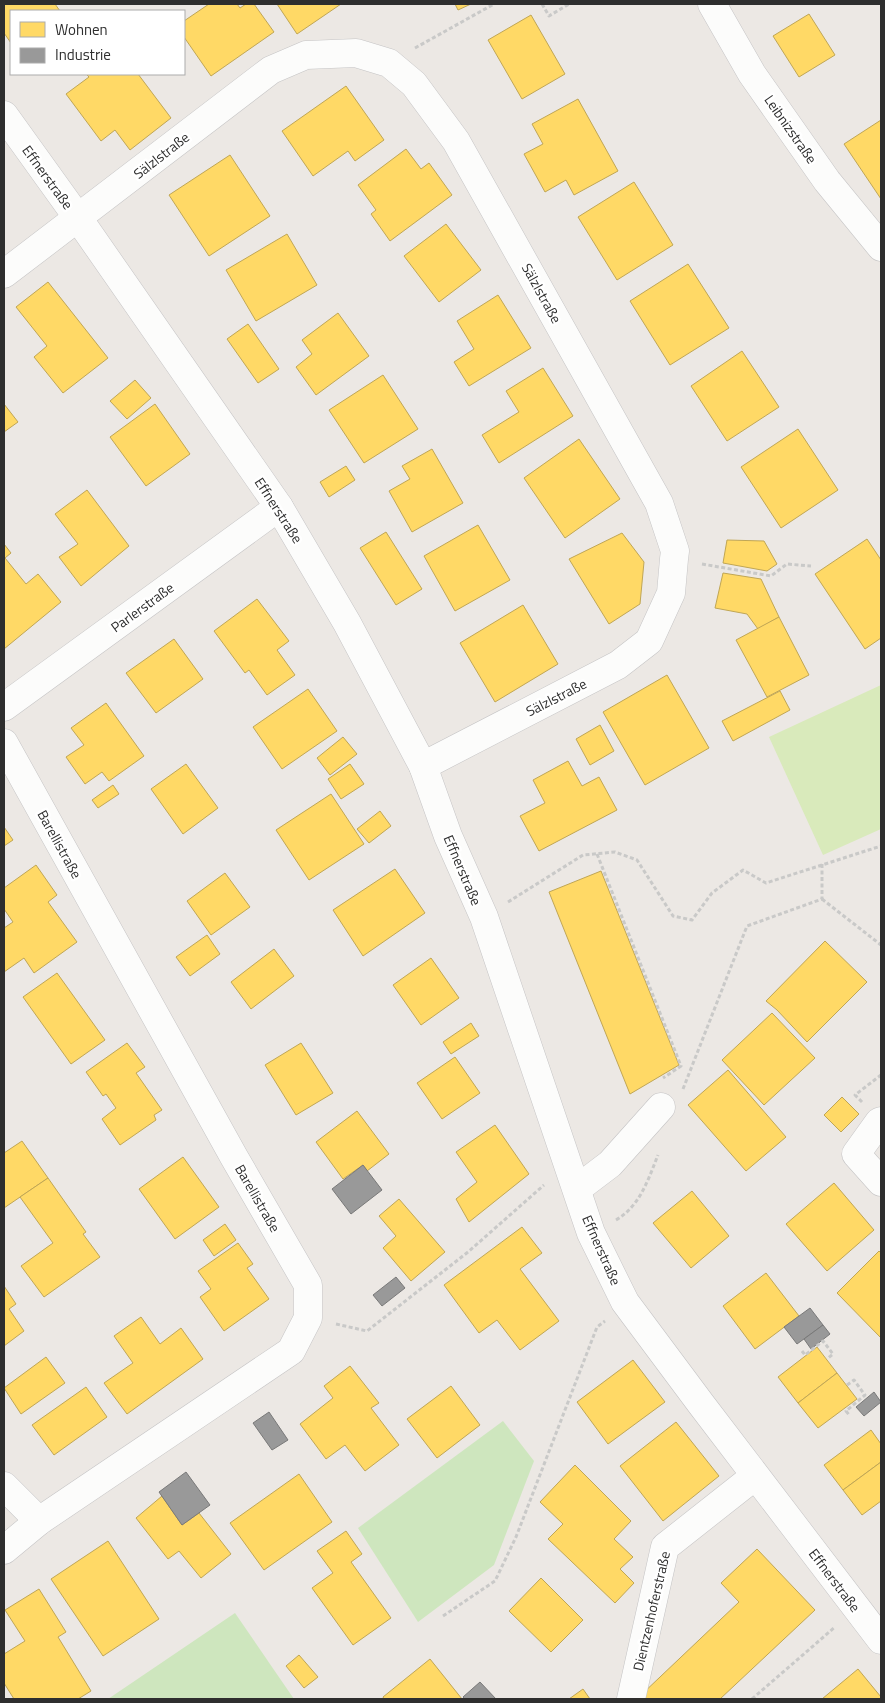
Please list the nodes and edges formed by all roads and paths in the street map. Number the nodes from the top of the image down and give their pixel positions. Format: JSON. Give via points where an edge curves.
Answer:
{"nodes":[{"id":1,"x":494,"y":4,"type":"edge"},
{"id":2,"x":542,"y":4,"type":"edge"},
{"id":3,"x":569,"y":4,"type":"edge"},
{"id":4,"x":712,"y":4,"type":"edge"},
{"id":5,"x":388,"y":63,"type":"junction"},
{"id":6,"x":4,"y":115,"type":"edge"},
{"id":7,"x":78,"y":218,"type":"junction"},
{"id":8,"x":881,"y":247,"type":"edge"},
{"id":9,"x":4,"y":274,"type":"edge"},
{"id":10,"x":279,"y":507,"type":"junction"},
{"id":11,"x":674,"y":560,"type":"junction"},
{"id":12,"x":811,"y":566,"type":"dead end"},
{"id":13,"x":4,"y":707,"type":"edge"},
{"id":14,"x":4,"y":744,"type":"edge"},
{"id":15,"x":424,"y":766,"type":"junction"},
{"id":16,"x":881,"y":846,"type":"edge"},
{"id":17,"x":597,"y":854,"type":"junction"},
{"id":18,"x":822,"y":864,"type":"junction"},
{"id":19,"x":822,"y":899,"type":"junction"},
{"id":20,"x":484,"y":916,"type":"junction"},
{"id":21,"x":881,"y":945,"type":"edge"},
{"id":22,"x":682,"y":1091,"type":"dead end"},
{"id":23,"x":661,"y":1107,"type":"joint"},
{"id":24,"x":881,"y":1121,"type":"edge"},
{"id":25,"x":661,"y":1147,"type":"dead end"},
{"id":26,"x":568,"y":1163,"type":"junction"},
{"id":27,"x":881,"y":1182,"type":"edge"},
{"id":28,"x":577,"y":1189,"type":"junction"},
{"id":29,"x":591,"y":1233,"type":"junction"},
{"id":30,"x":625,"y":1302,"type":"junction"},
{"id":31,"x":308,"y":1318,"type":"junction"},
{"id":32,"x":802,"y":1351,"type":"dead end"},
{"id":33,"x":827,"y":1360,"type":"dead end"},
{"id":34,"x":846,"y":1385,"type":"dead end"},
{"id":35,"x":850,"y":1416,"type":"dead end"},
{"id":36,"x":755,"y":1476,"type":"junction"},
{"id":37,"x":4,"y":1486,"type":"edge"},
{"id":38,"x":39,"y":1521,"type":"junction"},
{"id":39,"x":4,"y":1550,"type":"edge"},
{"id":40,"x":856,"y":1608,"type":"junction"},
{"id":41,"x":443,"y":1616,"type":"dead end"},
{"id":42,"x":881,"y":1640,"type":"edge"},
{"id":43,"x":631,"y":1699,"type":"edge"},
{"id":44,"x":752,"y":1699,"type":"edge"}],
"edges":[{"from":1,"to":5,"type":"path"},
{"from":2,"to":3,"type":"path","via":[[549,16]]},
{"from":4,"to":8,"type":"street","name":"Leibnizstraße","via":[[752,74],[827,181]]},
{"from":5,"to":7,"type":"street","name":"Sälzlstraße","via":[[356,53],[306,55],[271,70]]},
{"from":5,"to":11,"type":"street","name":"Sälzlstraße","via":[[414,84],[456,141],[660,503],[675,551]]},
{"from":6,"to":7,"type":"street","name":"Effnerstraße"},
{"from":7,"to":9,"type":"street","name":"Sälzlstraße"},
{"from":7,"to":10,"type":"street","name":"Effnerstraße"},
{"from":10,"to":13,"type":"street","name":"Parlerstraße"},
{"from":10,"to":15,"type":"street","name":"Effnerstraße","via":[[347,623]]},
{"from":11,"to":12,"type":"path","via":[[771,576],[787,564]]},
{"from":11,"to":15,"type":"street","name":"Sälzlstraße","via":[[671,593],[649,641],[618,665]]},
{"from":14,"to":31,"type":"street","name":"Barellistraße","via":[[308,1285]]},
{"from":15,"to":20,"type":"street","name":"Effnerstraße","via":[[448,836]]},
{"from":16,"to":18,"type":"path"},
{"from":17,"to":18,"type":"path","via":[[615,852],[637,860],[673,916],[692,920],[712,893],[743,870],[766,883]]},
{"from":17,"to":20,"type":"path","via":[[583,855]]},
{"from":17,"to":23,"type":"path","via":[[681,1066],[654,1084]]},
{"from":18,"to":19,"type":"path"},
{"from":19,"to":21,"type":"path"},
{"from":19,"to":22,"type":"path","via":[[747,926]]},
{"from":20,"to":26,"type":"street","name":"Effnerstraße"},
{"from":23,"to":28,"type":"street","via":[[610,1164]]},
{"from":24,"to":27,"type":"street","via":[[856,1154]]},
{"from":25,"to":29,"type":"path","via":[[643,1193],[624,1215]]},
{"from":26,"to":28,"type":"street","name":"Effnerstraße"},
{"from":26,"to":31,"type":"path","via":[[468,1252],[367,1331]]},
{"from":28,"to":29,"type":"street","name":"Effnerstraße"},
{"from":29,"to":30,"type":"street","name":"Effnerstraße"},
{"from":30,"to":36,"type":"street","name":"Effnerstraße"},
{"from":30,"to":41,"type":"path","via":[[597,1327],[516,1536],[495,1581]]},
{"from":31,"to":38,"type":"street","name":"Barellistraße","via":[[291,1351]]},
{"from":32,"to":33,"type":"path","via":[[805,1355],[823,1341],[833,1354]]},
{"from":34,"to":35,"type":"path","via":[[854,1380],[865,1395],[846,1410]]},
{"from":36,"to":40,"type":"street","name":"Effnerstraße"},
{"from":36,"to":43,"type":"street","name":"Dientzenhoferstraße","via":[[665,1547]]},
{"from":37,"to":38,"type":"street"},
{"from":38,"to":39,"type":"street","name":"Barellistraße"},
{"from":40,"to":42,"type":"street","name":"Effnerstraße"},
{"from":40,"to":44,"type":"path"}]}
